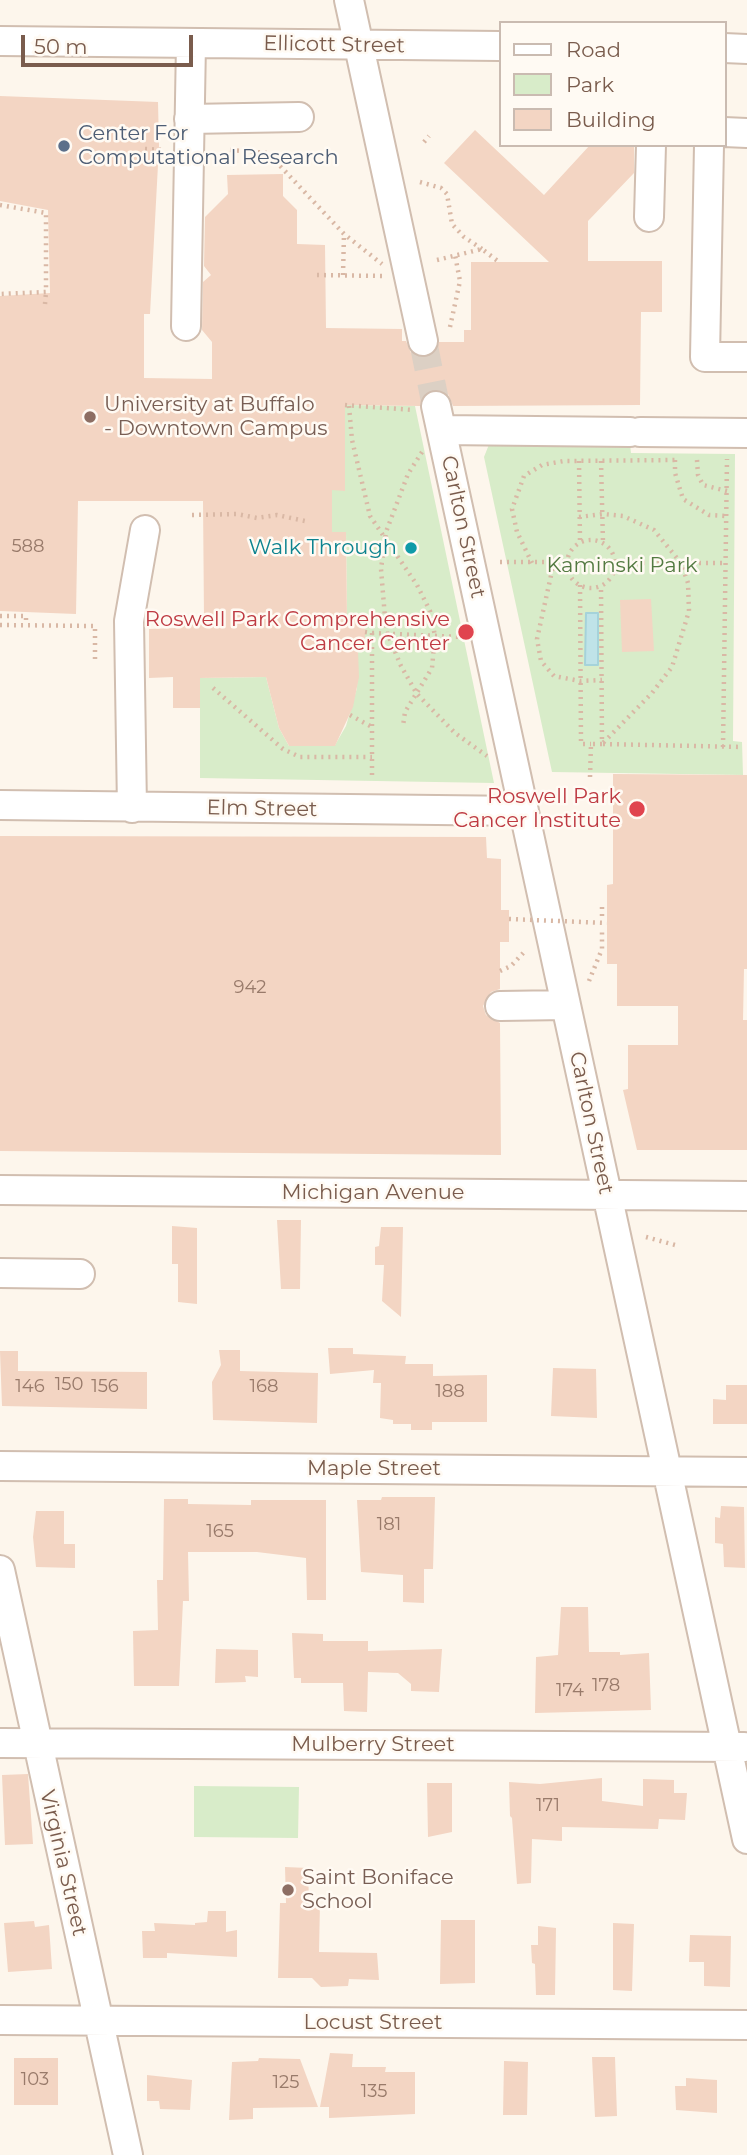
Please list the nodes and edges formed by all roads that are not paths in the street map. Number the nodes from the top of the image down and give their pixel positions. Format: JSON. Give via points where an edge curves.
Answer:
{"nodes":[{"id":1,"x":349,"y":0,"type":"edge"},
{"id":2,"x":0,"y":41,"type":"edge"},
{"id":3,"x":191,"y":43,"type":"junction"},
{"id":4,"x":359,"y":45,"type":"junction"},
{"id":5,"x":498,"y":46,"type":"edge"},
{"id":6,"x":726,"y":48,"type":"edge"},
{"id":7,"x":747,"y":49,"type":"edge"},
{"id":8,"x":299,"y":117,"type":"dead end"},
{"id":9,"x":189,"y":119,"type":"junction"},
{"id":10,"x":726,"y":132,"type":"edge"},
{"id":11,"x":747,"y":133,"type":"edge"},
{"id":12,"x":651,"y":147,"type":"edge"},
{"id":13,"x":709,"y":147,"type":"edge"},
{"id":14,"x":649,"y":217,"type":"dead end"},
{"id":15,"x":186,"y":326,"type":"dead end"},
{"id":16,"x":423,"y":341,"type":"tunnel mouth"},
{"id":17,"x":747,"y":357,"type":"edge"},
{"id":18,"x":747,"y":433,"type":"edge"},
{"id":19,"x":145,"y":530,"type":"dead end"},
{"id":20,"x":0,"y":805,"type":"edge"},
{"id":21,"x":132,"y":808,"type":"junction"},
{"id":22,"x":524,"y":811,"type":"junction"},
{"id":23,"x":566,"y":1005,"type":"junction"},
{"id":24,"x":500,"y":1006,"type":"dead end"},
{"id":25,"x":0,"y":1190,"type":"edge"},
{"id":26,"x":607,"y":1195,"type":"junction"},
{"id":27,"x":747,"y":1196,"type":"edge"},
{"id":28,"x":0,"y":1273,"type":"edge"},
{"id":29,"x":80,"y":1275,"type":"dead end"},
{"id":30,"x":0,"y":1466,"type":"edge"},
{"id":31,"x":669,"y":1471,"type":"junction"},
{"id":32,"x":747,"y":1472,"type":"edge"},
{"id":33,"x":1,"y":1583,"type":"edge"},
{"id":34,"x":0,"y":1743,"type":"edge"},
{"id":35,"x":38,"y":1743,"type":"junction"},
{"id":36,"x":737,"y":1747,"type":"edge"},
{"id":37,"x":747,"y":1839,"type":"edge"},
{"id":38,"x":0,"y":2020,"type":"edge"},
{"id":39,"x":99,"y":2021,"type":"junction"},
{"id":40,"x":747,"y":2025,"type":"edge"},
{"id":41,"x":128,"y":2155,"type":"edge"}],
"edges":[{"from":1,"to":4,"type":"street"},
{"from":2,"to":3,"type":"street","name":"Ellicott Street"},
{"from":3,"to":4,"type":"street","name":"Ellicott Street"},
{"from":3,"to":9,"type":"street"},
{"from":4,"to":5,"type":"street","name":"Ellicott Street"},
{"from":4,"to":16,"type":"street"},
{"from":6,"to":7,"type":"street"},
{"from":8,"to":9,"type":"street"},
{"from":9,"to":15,"type":"street"},
{"from":10,"to":11,"type":"street"},
{"from":12,"to":14,"type":"street"},
{"from":13,"to":17,"type":"street","via":[[705,357]]},
{"from":18,"to":22,"type":"street","name":"Carlton Street","via":[[635,432],[430,415]]},
{"from":19,"to":21,"type":"street","via":[[129,621]]},
{"from":20,"to":21,"type":"street","name":"Elm Street"},
{"from":21,"to":22,"type":"street","name":"Elm Street"},
{"from":22,"to":23,"type":"street","name":"Carlton Street"},
{"from":23,"to":24,"type":"street"},
{"from":23,"to":26,"type":"street","name":"Carlton Street"},
{"from":25,"to":26,"type":"street","name":"Michigan Avenue"},
{"from":26,"to":27,"type":"street","name":"Michigan Avenue"},
{"from":26,"to":31,"type":"street","name":"Carlton Street"},
{"from":28,"to":29,"type":"street"},
{"from":30,"to":31,"type":"street","name":"Maple Street"},
{"from":31,"to":32,"type":"street","name":"Maple Street"},
{"from":31,"to":36,"type":"street","name":"Carlton Street"},
{"from":33,"to":35,"type":"street","name":"Virginia Street"},
{"from":34,"to":35,"type":"street","name":"Mulberry Street"},
{"from":35,"to":36,"type":"street","name":"Mulberry Street"},
{"from":35,"to":39,"type":"street","name":"Virginia Street"},
{"from":36,"to":37,"type":"street","name":"Carlton Street"},
{"from":38,"to":39,"type":"street","name":"Locust Street"},
{"from":39,"to":40,"type":"street","name":"Locust Street"},
{"from":39,"to":41,"type":"street","name":"Virginia Street"}]}
